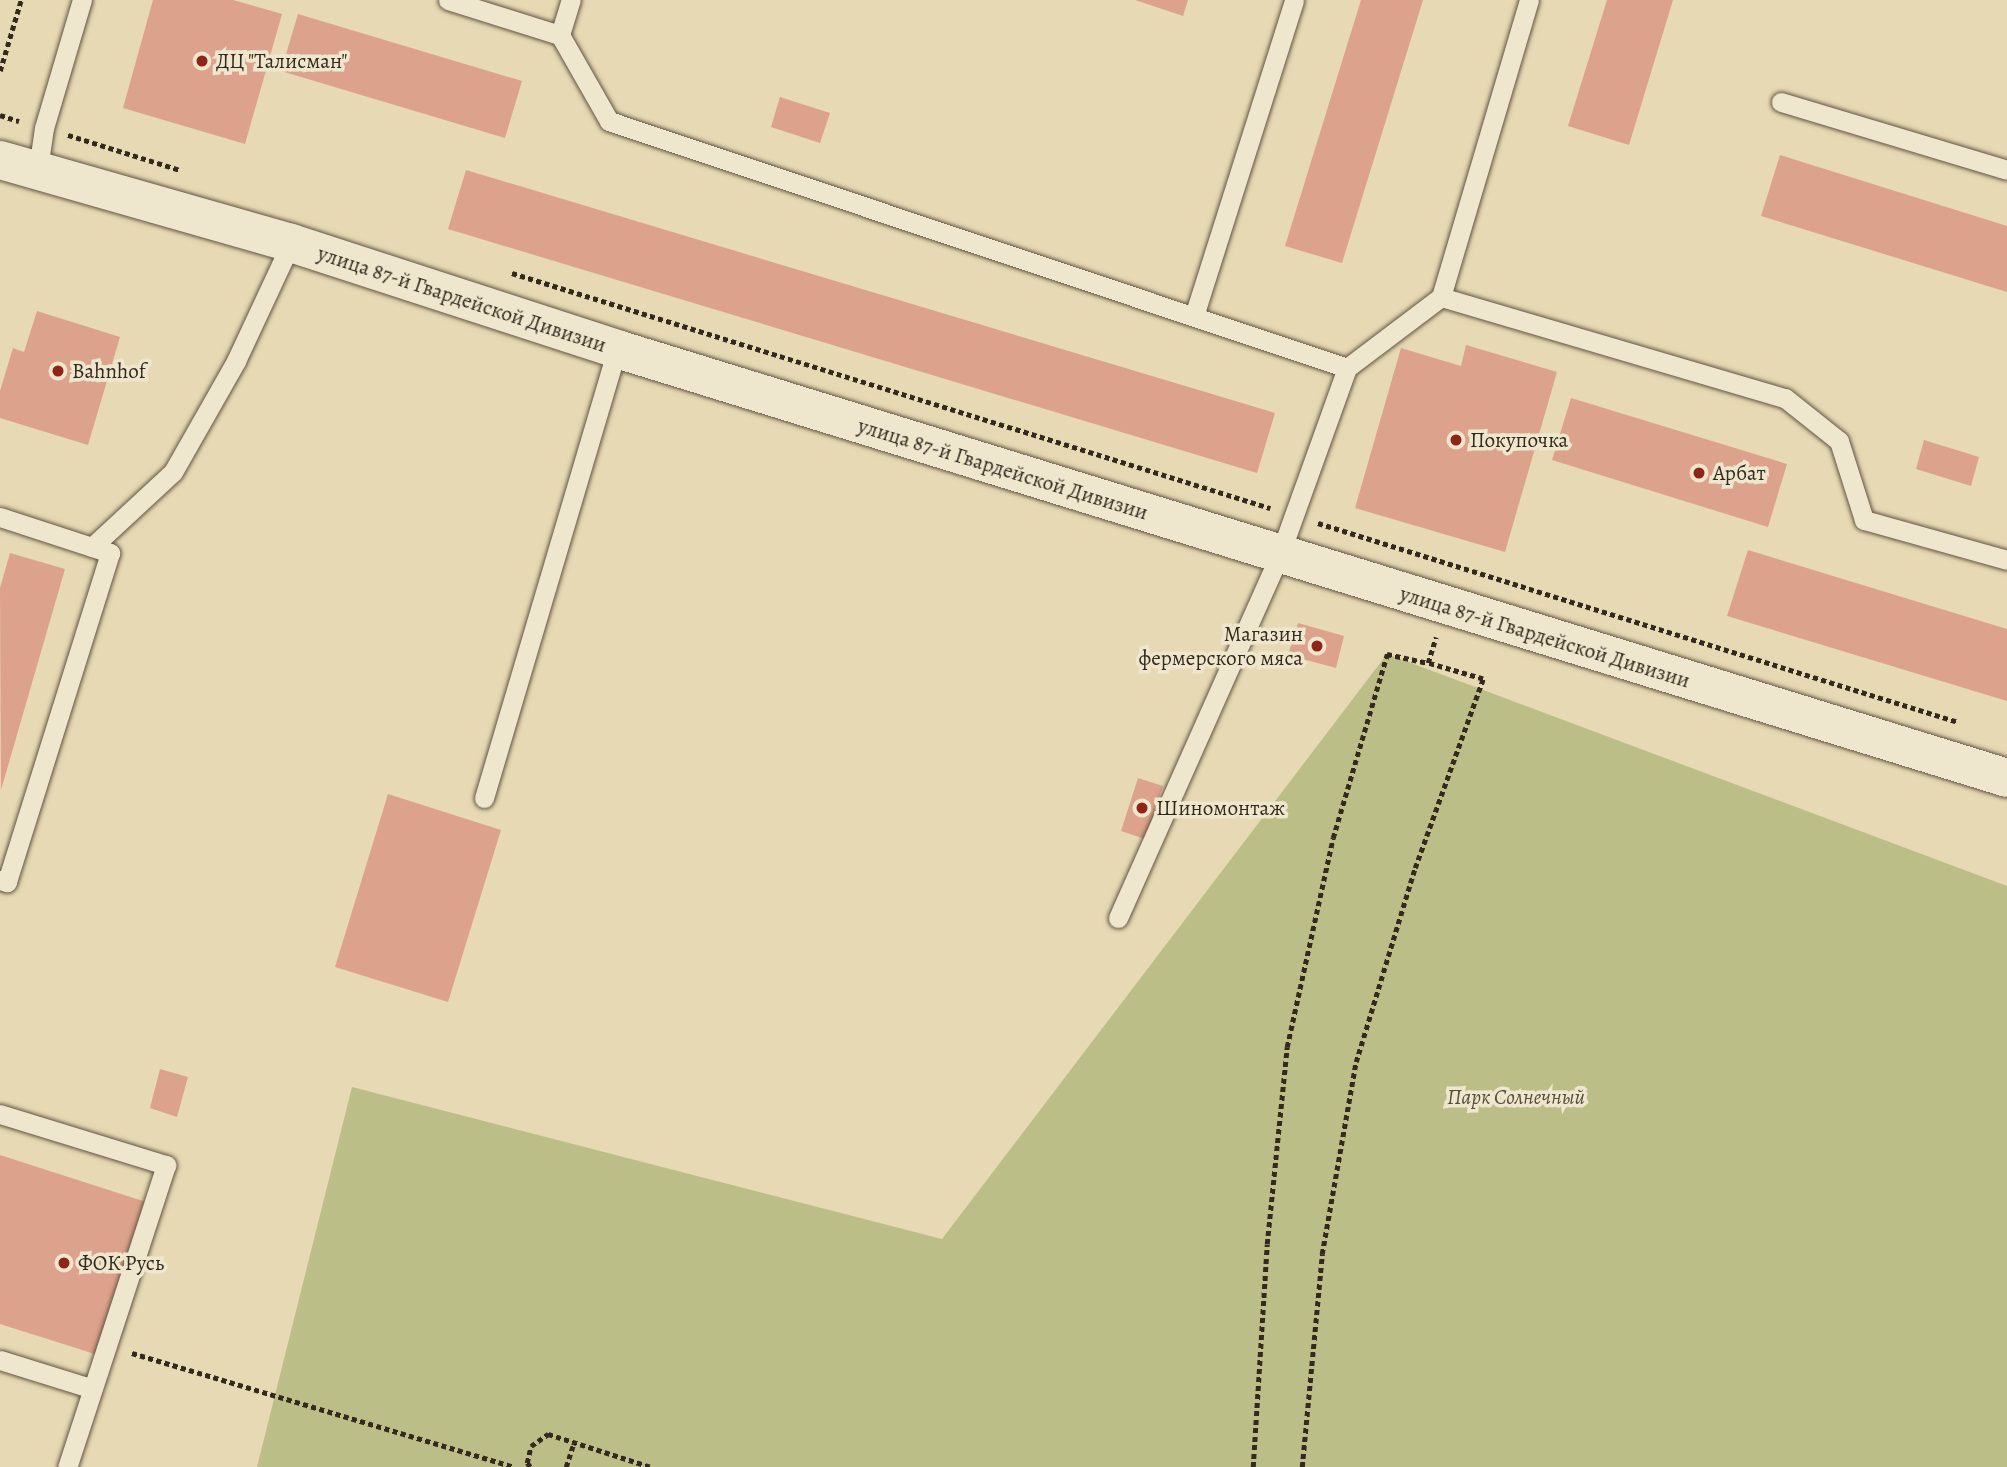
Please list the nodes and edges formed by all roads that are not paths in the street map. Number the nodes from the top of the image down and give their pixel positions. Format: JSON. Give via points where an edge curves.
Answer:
{"nodes":[{"id":1,"x":82,"y":0,"type":"edge"},
{"id":2,"x":448,"y":0,"type":"edge"},
{"id":3,"x":572,"y":0,"type":"edge"},
{"id":4,"x":1294,"y":0,"type":"edge"},
{"id":5,"x":1529,"y":0,"type":"edge"},
{"id":6,"x":560,"y":35,"type":"junction"},
{"id":7,"x":1781,"y":102,"type":"dead end"},
{"id":8,"x":0,"y":160,"type":"edge"},
{"id":9,"x":38,"y":169,"type":"junction"},
{"id":10,"x":2007,"y":170,"type":"edge"},
{"id":11,"x":291,"y":243,"type":"junction"},
{"id":12,"x":1441,"y":297,"type":"junction"},
{"id":13,"x":1194,"y":316,"type":"junction"},
{"id":14,"x":617,"y":349,"type":"junction"},
{"id":15,"x":1347,"y":368,"type":"junction"},
{"id":16,"x":0,"y":517,"type":"edge"},
{"id":17,"x":92,"y":547,"type":"junction"},
{"id":18,"x":1280,"y":554,"type":"junction"},
{"id":19,"x":2007,"y":560,"type":"edge"},
{"id":20,"x":2007,"y":778,"type":"edge"},
{"id":21,"x":484,"y":798,"type":"dead end"},
{"id":22,"x":0,"y":880,"type":"edge"},
{"id":23,"x":1118,"y":918,"type":"dead end"},
{"id":24,"x":0,"y":1114,"type":"edge"},
{"id":25,"x":0,"y":1360,"type":"edge"},
{"id":26,"x":93,"y":1390,"type":"junction"},
{"id":27,"x":67,"y":1467,"type":"edge"}],
"edges":[{"from":1,"to":9,"type":"lane","via":[[44,128]]},
{"from":2,"to":6,"type":"lane"},
{"from":3,"to":6,"type":"lane"},
{"from":4,"to":13,"type":"lane"},
{"from":5,"to":12,"type":"lane"},
{"from":6,"to":13,"type":"lane","via":[[609,121]]},
{"from":7,"to":10,"type":"lane"},
{"from":8,"to":9,"type":"street","name":"улица 87-й Гвардейской Дивизии"},
{"from":9,"to":11,"type":"street","name":"улица 87-й Гвардейской Дивизии"},
{"from":11,"to":14,"type":"street","name":"улица 87-й Гвардейской Дивизии"},
{"from":11,"to":17,"type":"lane","via":[[236,361],[173,472]]},
{"from":12,"to":15,"type":"lane"},
{"from":12,"to":19,"type":"lane","via":[[1785,398],[1839,441],[1864,520]]},
{"from":13,"to":15,"type":"lane"},
{"from":14,"to":18,"type":"street","name":"улица 87-й Гвардейской Дивизии"},
{"from":14,"to":21,"type":"lane"},
{"from":15,"to":18,"type":"lane"},
{"from":16,"to":17,"type":"lane"},
{"from":17,"to":22,"type":"lane","via":[[110,553],[7,882]]},
{"from":18,"to":20,"type":"street","name":"улица 87-й Гвардейской Дивизии"},
{"from":18,"to":23,"type":"lane"},
{"from":24,"to":26,"type":"lane","via":[[166,1164]]},
{"from":25,"to":26,"type":"lane"},
{"from":26,"to":27,"type":"lane"}]}
